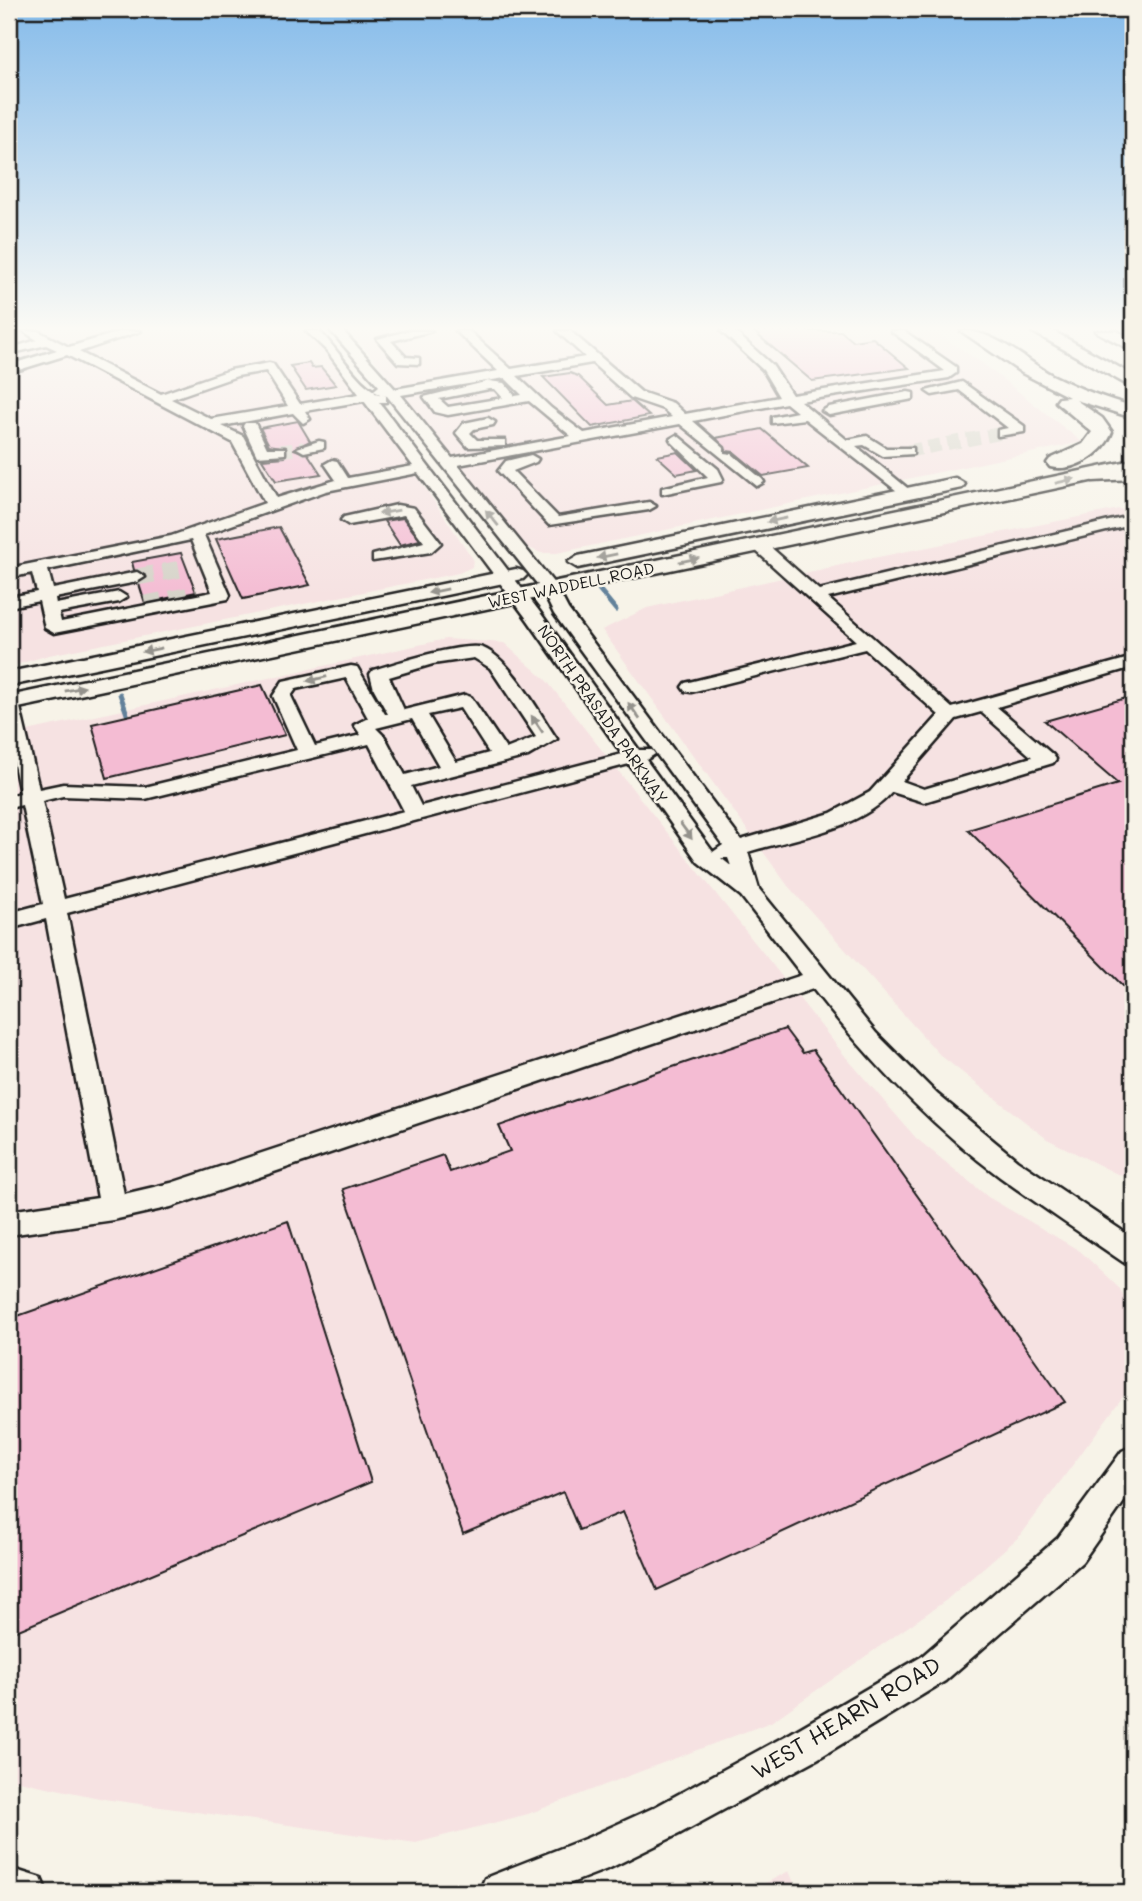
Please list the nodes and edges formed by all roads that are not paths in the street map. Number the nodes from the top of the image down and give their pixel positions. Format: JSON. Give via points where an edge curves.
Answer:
{"nodes":[{"id":1,"x":200,"y":420,"type":"edge"},
{"id":2,"x":252,"y":420,"type":"edge"},
{"id":3,"x":279,"y":420,"type":"edge"},
{"id":4,"x":387,"y":420,"type":"edge"},
{"id":5,"x":413,"y":420,"type":"edge"},
{"id":6,"x":558,"y":420,"type":"edge"},
{"id":7,"x":674,"y":420,"type":"edge"},
{"id":8,"x":685,"y":420,"type":"edge"},
{"id":9,"x":815,"y":420,"type":"edge"},
{"id":10,"x":839,"y":420,"type":"edge"},
{"id":11,"x":1006,"y":420,"type":"edge"},
{"id":12,"x":1092,"y":420,"type":"edge"},
{"id":13,"x":488,"y":422,"type":"dead end"},
{"id":14,"x":208,"y":424,"type":"junction"},
{"id":15,"x":847,"y":426,"type":"dead end"},
{"id":16,"x":1003,"y":433,"type":"dead end"},
{"id":17,"x":580,"y":438,"type":"junction"},
{"id":18,"x":677,"y":439,"type":"dead end"},
{"id":19,"x":846,"y":444,"type":"junction"},
{"id":20,"x":319,"y":445,"type":"dead end"},
{"id":21,"x":1133,"y":447,"type":"edge"},
{"id":22,"x":304,"y":448,"type":"tunnel mouth"},
{"id":23,"x":280,"y":451,"type":"tunnel mouth"},
{"id":24,"x":565,"y":451,"type":"joint"},
{"id":25,"x":908,"y":452,"type":"tunnel mouth"},
{"id":26,"x":448,"y":463,"type":"junction"},
{"id":27,"x":1057,"y":463,"type":"junction"},
{"id":28,"x":332,"y":464,"type":"dead end"},
{"id":29,"x":1133,"y":466,"type":"edge"},
{"id":30,"x":424,"y":468,"type":"junction"},
{"id":31,"x":1133,"y":473,"type":"edge"},
{"id":32,"x":1093,"y":475,"type":"junction"},
{"id":33,"x":344,"y":482,"type":"junction"},
{"id":34,"x":757,"y":482,"type":"dead end"},
{"id":35,"x":667,"y":491,"type":"dead end"},
{"id":36,"x":906,"y":494,"type":"junction"},
{"id":37,"x":275,"y":504,"type":"junction"},
{"id":38,"x":649,"y":506,"type":"dead end"},
{"id":39,"x":631,"y":510,"type":"joint"},
{"id":40,"x":349,"y":520,"type":"dead end"},
{"id":41,"x":1133,"y":527,"type":"edge"},
{"id":42,"x":768,"y":544,"type":"junction"},
{"id":43,"x":379,"y":558,"type":"dead end"},
{"id":44,"x":208,"y":561,"type":"junction"},
{"id":45,"x":536,"y":571,"type":"junction"},
{"id":46,"x":9,"y":573,"type":"edge"},
{"id":47,"x":512,"y":586,"type":"junction"},
{"id":48,"x":550,"y":589,"type":"junction"},
{"id":49,"x":46,"y":593,"type":"junction"},
{"id":50,"x":816,"y":596,"type":"junction"},
{"id":51,"x":9,"y":601,"type":"edge"},
{"id":52,"x":869,"y":643,"type":"junction"},
{"id":53,"x":1133,"y":662,"type":"edge"},
{"id":54,"x":9,"y":686,"type":"edge"},
{"id":55,"x":691,"y":687,"type":"dead end"},
{"id":56,"x":345,"y":691,"type":"dead end"},
{"id":57,"x":984,"y":705,"type":"junction"},
{"id":58,"x":408,"y":715,"type":"junction"},
{"id":59,"x":949,"y":715,"type":"junction"},
{"id":60,"x":372,"y":728,"type":"junction"},
{"id":61,"x":662,"y":750,"type":"junction"},
{"id":62,"x":309,"y":754,"type":"junction"},
{"id":63,"x":501,"y":756,"type":"junction"},
{"id":64,"x":633,"y":757,"type":"junction"},
{"id":65,"x":450,"y":769,"type":"junction"},
{"id":66,"x":890,"y":782,"type":"junction"},
{"id":67,"x":400,"y":783,"type":"junction"},
{"id":68,"x":19,"y":799,"type":"edge"},
{"id":69,"x":415,"y":813,"type":"junction"},
{"id":70,"x":736,"y":848,"type":"junction"},
{"id":71,"x":705,"y":857,"type":"junction"},
{"id":72,"x":749,"y":891,"type":"junction"},
{"id":73,"x":55,"y":909,"type":"junction"},
{"id":74,"x":9,"y":921,"type":"edge"},
{"id":75,"x":816,"y":979,"type":"junction"},
{"id":76,"x":113,"y":1208,"type":"junction"},
{"id":77,"x":9,"y":1223,"type":"edge"},
{"id":78,"x":1133,"y":1253,"type":"edge"},
{"id":79,"x":1133,"y":1462,"type":"edge"},
{"id":80,"x":9,"y":1887,"type":"edge"},
{"id":81,"x":27,"y":1892,"type":"edge"},
{"id":82,"x":499,"y":1892,"type":"edge"}],
"edges":[{"from":1,"to":14,"type":"street"},
{"from":2,"to":14,"type":"street"},
{"from":3,"to":23,"type":"street","via":[[249,426],[262,453]]},
{"from":4,"to":30,"type":"street","name":"NORTH PRASADA PARKWAY"},
{"from":5,"to":26,"type":"street","name":"NORTH PRASADA PARKWAY"},
{"from":6,"to":17,"type":"street"},
{"from":7,"to":17,"type":"street"},
{"from":8,"to":34,"type":"street"},
{"from":9,"to":19,"type":"street"},
{"from":10,"to":15,"type":"street"},
{"from":11,"to":16,"type":"street","via":[[1018,429]]},
{"from":12,"to":27,"type":"highway","via":[[1102,432],[1101,440]]},
{"from":13,"to":17,"type":"street","via":[[469,426],[463,433],[473,444]]},
{"from":14,"to":37,"type":"street","via":[[238,439]]},
{"from":17,"to":24,"type":"street"},
{"from":17,"to":26,"type":"street"},
{"from":18,"to":35,"type":"street","via":[[716,479]]},
{"from":19,"to":25,"type":"street","via":[[867,440],[883,452]]},
{"from":19,"to":36,"type":"street"},
{"from":20,"to":22,"type":"street"},
{"from":21,"to":27,"type":"main road","name":"WEST WADDELL ROAD"},
{"from":24,"to":39,"type":"street","via":[[516,460],[501,472],[556,526]]},
{"from":45,"to":26,"type":"street","name":"NORTH PRASADA PARKWAY","one_way":true},
{"from":27,"to":36,"type":"main road","name":"WEST WADDELL ROAD"},
{"from":28,"to":33,"type":"street"},
{"from":29,"to":32,"type":"main road","name":"WEST WADDELL ROAD"},
{"from":30,"to":33,"type":"street"},
{"from":30,"to":47,"type":"street","name":"NORTH PRASADA PARKWAY"},
{"from":31,"to":32,"type":"highway"},
{"from":42,"to":32,"type":"main road","name":"WEST WADDELL ROAD","one_way":true},
{"from":33,"to":37,"type":"street"},
{"from":36,"to":42,"type":"main road","via":[[906,500],[897,504]]},
{"from":36,"to":45,"type":"main road","name":"WEST WADDELL ROAD","one_way":true},
{"from":37,"to":44,"type":"street"},
{"from":38,"to":39,"type":"street"},
{"from":43,"to":40,"type":"street","one_way":true,"via":[[425,549],[433,542],[410,511]]},
{"from":41,"to":50,"type":"street","via":[[1126,522]]},
{"from":48,"to":42,"type":"main road","name":"WEST WADDELL ROAD","one_way":true},
{"from":42,"to":50,"type":"street"},
{"from":44,"to":44,"type":"street","via":[[190,576]]},
{"from":44,"to":49,"type":"street"},
{"from":44,"to":49,"type":"street","via":[[222,595],[54,628]]},
{"from":45,"to":47,"type":"main road","name":"WEST WADDELL ROAD"},
{"from":45,"to":48,"type":"street","name":"NORTH PRASADA PARKWAY"},
{"from":46,"to":49,"type":"street"},
{"from":47,"to":48,"type":"main road","name":"WEST WADDELL ROAD"},
{"from":47,"to":54,"type":"main road","name":"WEST WADDELL ROAD"},
{"from":47,"to":64,"type":"street","name":"NORTH PRASADA PARKWAY"},
{"from":61,"to":48,"type":"street","name":"NORTH PRASADA PARKWAY","one_way":true,"via":[[560,610]]},
{"from":49,"to":49,"type":"street","via":[[139,585]]},
{"from":49,"to":51,"type":"street"},
{"from":50,"to":52,"type":"street"},
{"from":52,"to":55,"type":"street"},
{"from":52,"to":59,"type":"street"},
{"from":53,"to":57,"type":"street"},
{"from":54,"to":68,"type":"street"},
{"from":56,"to":60,"type":"street"},
{"from":57,"to":59,"type":"street"},
{"from":57,"to":66,"type":"street","via":[[1046,759],[925,796]]},
{"from":58,"to":60,"type":"street"},
{"from":58,"to":63,"type":"street","via":[[465,701]]},
{"from":63,"to":58,"type":"street","one_way":true,"via":[[547,740],[496,664],[477,652],[379,674],[383,689]]},
{"from":58,"to":65,"type":"street"},
{"from":59,"to":66,"type":"street"},
{"from":60,"to":62,"type":"street"},
{"from":60,"to":62,"type":"street","one_way":true,"via":[[351,671],[289,685],[282,696]]},
{"from":60,"to":67,"type":"street"},
{"from":61,"to":64,"type":"street"},
{"from":61,"to":70,"type":"street","name":"NORTH PRASADA PARKWAY"},
{"from":62,"to":68,"type":"street","via":[[145,793],[85,789]]},
{"from":63,"to":65,"type":"street"},
{"from":64,"to":69,"type":"street"},
{"from":64,"to":71,"type":"street","name":"NORTH PRASADA PARKWAY","one_way":true},
{"from":65,"to":67,"type":"street"},
{"from":66,"to":70,"type":"street","via":[[877,797],[838,818]]},
{"from":67,"to":69,"type":"street"},
{"from":68,"to":73,"type":"street"},
{"from":69,"to":73,"type":"street"},
{"from":70,"to":71,"type":"street"},
{"from":70,"to":72,"type":"street","name":"NORTH PRASADA PARKWAY"},
{"from":71,"to":72,"type":"street","name":"NORTH PRASADA PARKWAY"},
{"from":72,"to":75,"type":"street","name":"NORTH PRASADA PARKWAY"},
{"from":73,"to":74,"type":"street"},
{"from":73,"to":76,"type":"street"},
{"from":75,"to":76,"type":"street","via":[[171,1195]]},
{"from":75,"to":78,"type":"street","name":"NORTH PRASADA PARKWAY","via":[[867,1040],[928,1101],[1008,1168]]},
{"from":76,"to":77,"type":"street"},
{"from":79,"to":82,"type":"street","name":"WEST HEARN ROAD","via":[[1070,1550],[933,1669],[666,1822]]},
{"from":80,"to":81,"type":"street"}]}
